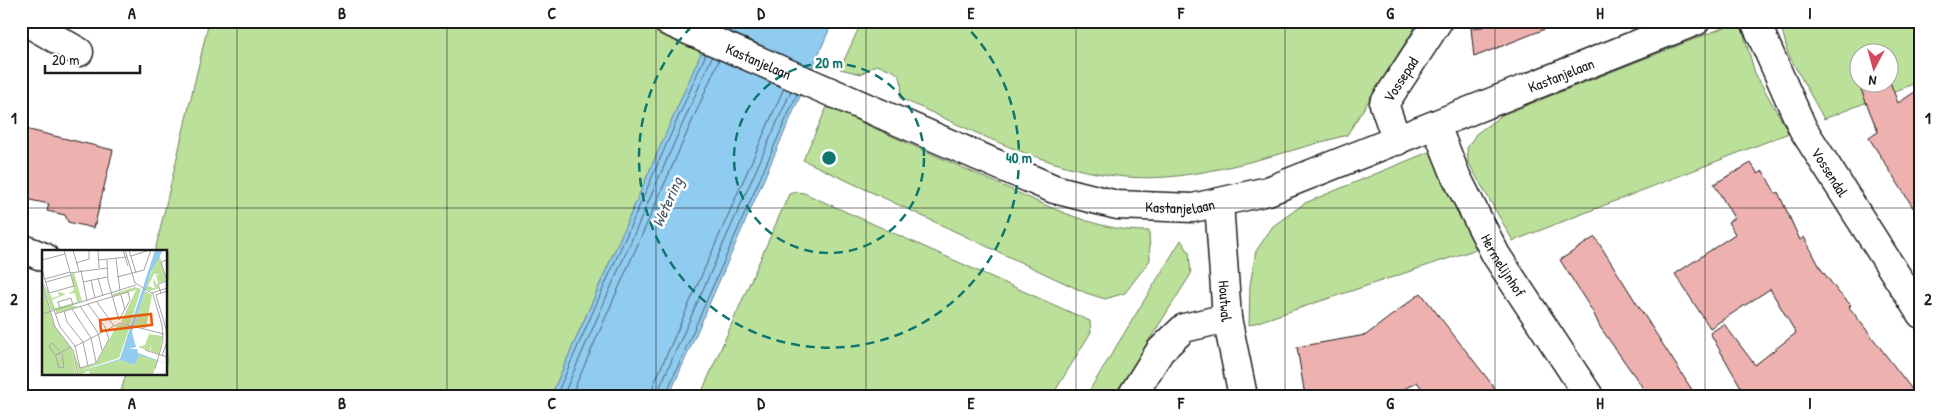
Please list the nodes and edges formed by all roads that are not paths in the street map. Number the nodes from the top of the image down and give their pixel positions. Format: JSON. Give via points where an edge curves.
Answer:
{"nodes":[{"id":1,"x":25,"y":21,"type":"edge"},
{"id":2,"x":1438,"y":21,"type":"edge"},
{"id":3,"x":1696,"y":21,"type":"edge"},
{"id":4,"x":1755,"y":21,"type":"edge"},
{"id":5,"x":670,"y":22,"type":"edge"},
{"id":6,"x":79,"y":52,"type":"dead end"},
{"id":7,"x":1436,"y":126,"type":"junction"},
{"id":8,"x":1397,"y":141,"type":"junction"},
{"id":9,"x":1219,"y":203,"type":"junction"},
{"id":10,"x":21,"y":248,"type":"edge"},
{"id":11,"x":42,"y":256,"type":"edge"},
{"id":12,"x":1921,"y":314,"type":"edge"},
{"id":13,"x":1227,"y":318,"type":"junction"},
{"id":14,"x":1132,"y":396,"type":"edge"},
{"id":15,"x":1243,"y":396,"type":"edge"},
{"id":16,"x":1589,"y":396,"type":"edge"}],
"edges":[{"from":1,"to":6,"type":"street"},
{"from":2,"to":8,"type":"street","name":"Vossepad","via":[[1384,104]]},
{"from":3,"to":7,"type":"street","name":"Kastanjelaan"},
{"from":4,"to":12,"type":"street","name":"Vossendal","via":[[1803,129]]},
{"from":5,"to":9,"type":"street","name":"Kastanjelaan","via":[[1054,189],[1117,205],[1193,208]]},
{"from":7,"to":8,"type":"street","name":"Kastanjelaan"},
{"from":7,"to":16,"type":"street","name":"Hermelijnhof","via":[[1456,176],[1496,255]]},
{"from":8,"to":9,"type":"street","name":"Kastanjelaan","via":[[1268,192]]},
{"from":9,"to":13,"type":"street","name":"Houtwal"},
{"from":10,"to":11,"type":"street"},
{"from":13,"to":14,"type":"street","via":[[1184,328],[1160,351]]},
{"from":13,"to":15,"type":"street","name":"Houtwal"}]}
